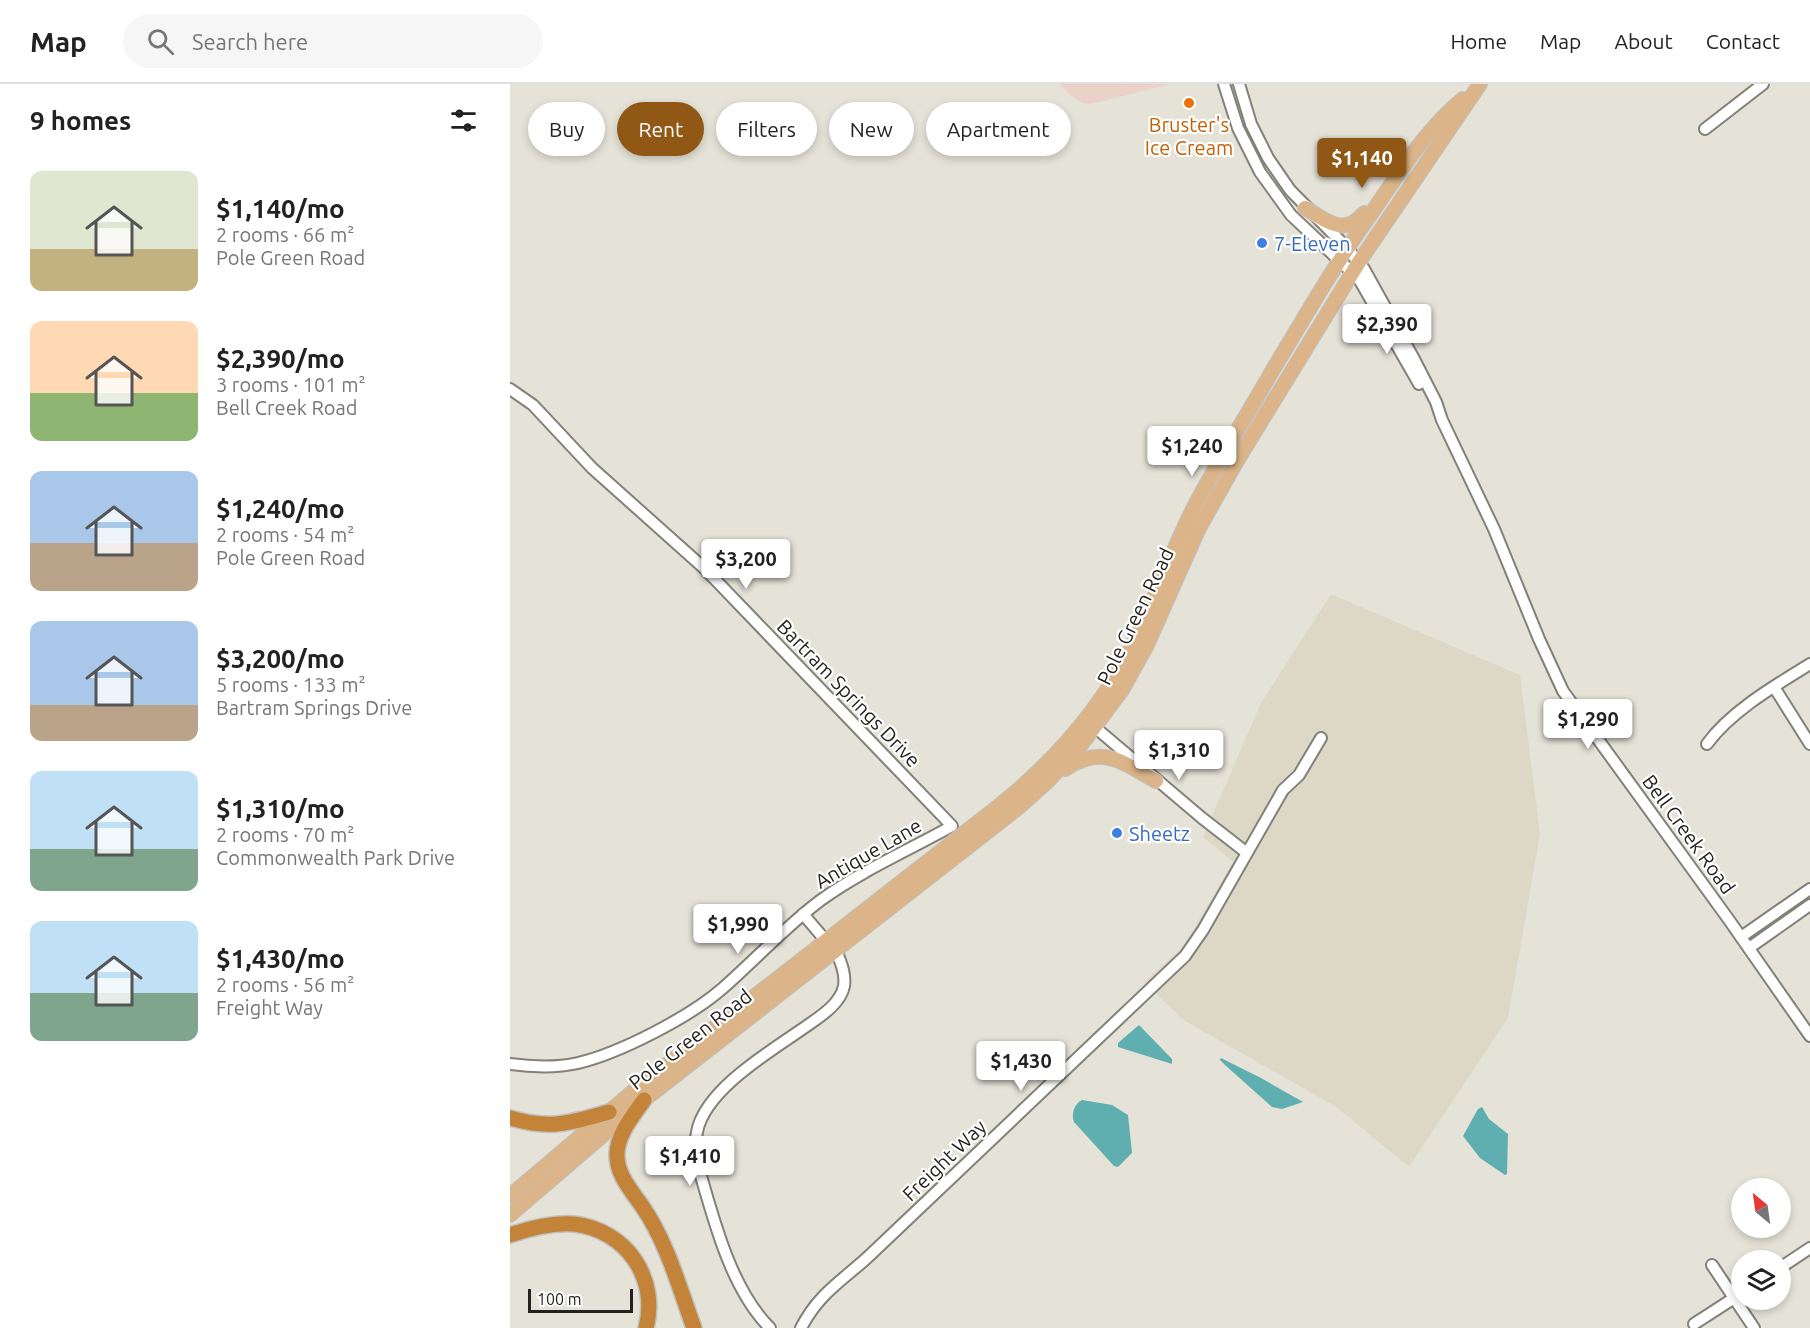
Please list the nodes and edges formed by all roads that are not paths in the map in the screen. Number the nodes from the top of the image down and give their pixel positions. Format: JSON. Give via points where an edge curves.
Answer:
{"nodes":[{"id":1,"x":1224,"y":84,"type":"edge"},
{"id":2,"x":1239,"y":84,"type":"edge"},
{"id":3,"x":1763,"y":84,"type":"edge"},
{"id":4,"x":1478,"y":86,"type":"edge"},
{"id":5,"x":1705,"y":129,"type":"dead end"},
{"id":6,"x":1415,"y":152,"type":"junction"},
{"id":7,"x":1305,"y":207,"type":"junction"},
{"id":8,"x":1347,"y":248,"type":"junction"},
{"id":9,"x":1340,"y":261,"type":"junction"},
{"id":10,"x":1356,"y":267,"type":"junction"},
{"id":11,"x":510,"y":389,"type":"edge"},
{"id":12,"x":1810,"y":664,"type":"edge"},
{"id":13,"x":1774,"y":687,"type":"junction"},
{"id":14,"x":1090,"y":723,"type":"junction"},
{"id":15,"x":1321,"y":738,"type":"dead end"},
{"id":16,"x":1707,"y":744,"type":"dead end"},
{"id":17,"x":1810,"y":744,"type":"edge"},
{"id":18,"x":1048,"y":781,"type":"junction"},
{"id":19,"x":1156,"y":781,"type":"junction"},
{"id":20,"x":952,"y":826,"type":"joint"},
{"id":21,"x":1247,"y":853,"type":"junction"},
{"id":22,"x":1810,"y":889,"type":"edge"},
{"id":23,"x":1810,"y":905,"type":"edge"},
{"id":24,"x":803,"y":914,"type":"junction"},
{"id":25,"x":1741,"y":937,"type":"junction"},
{"id":26,"x":1749,"y":948,"type":"junction"},
{"id":27,"x":827,"y":953,"type":"junction"},
{"id":28,"x":1810,"y":1036,"type":"edge"},
{"id":29,"x":510,"y":1064,"type":"edge"},
{"id":30,"x":644,"y":1100,"type":"junction"},
{"id":31,"x":609,"y":1112,"type":"junction"},
{"id":32,"x":510,"y":1118,"type":"edge"},
{"id":33,"x":510,"y":1196,"type":"edge"},
{"id":34,"x":510,"y":1215,"type":"edge"},
{"id":35,"x":510,"y":1235,"type":"edge"},
{"id":36,"x":1810,"y":1248,"type":"edge"},
{"id":37,"x":1791,"y":1261,"type":"edge"},
{"id":38,"x":1712,"y":1264,"type":"dead end"},
{"id":39,"x":1731,"y":1287,"type":"edge"},
{"id":40,"x":1731,"y":1300,"type":"edge"},
{"id":41,"x":1745,"y":1310,"type":"edge"},
{"id":42,"x":1694,"y":1324,"type":"dead end"},
{"id":43,"x":646,"y":1328,"type":"edge"},
{"id":44,"x":694,"y":1328,"type":"edge"},
{"id":45,"x":770,"y":1328,"type":"edge"},
{"id":46,"x":801,"y":1328,"type":"edge"},
{"id":47,"x":1754,"y":1328,"type":"edge"}],
"edges":[{"from":1,"to":9,"type":"street","name":"Bell Creek Road","via":[[1247,150],[1273,194]]},
{"from":2,"to":7,"type":"street","name":"Bell Creek Road","via":[[1251,124],[1268,159]]},
{"from":3,"to":5,"type":"street"},
{"from":4,"to":6,"type":"main road","name":"Pole Green Road"},
{"from":4,"to":10,"type":"main road","name":"Pole Green Road"},
{"from":6,"to":7,"type":"main road","via":[[1352,224],[1335,226]]},
{"from":6,"to":8,"type":"main road","name":"Pole Green Road"},
{"from":7,"to":8,"type":"street","name":"Bell Creek Road"},
{"from":8,"to":9,"type":"main road","name":"Pole Green Road"},
{"from":8,"to":10,"type":"street","name":"Bell Creek Road"},
{"from":9,"to":10,"type":"street","name":"Bell Creek Road"},
{"from":9,"to":14,"type":"main road","name":"Pole Green Road","via":[[1215,469],[1129,652]]},
{"from":10,"to":14,"type":"main road","name":"Pole Green Road","via":[[1216,497],[1122,690]]},
{"from":10,"to":25,"type":"street","name":"Bell Creek Road","via":[[1442,420],[1494,529],[1563,691]]},
{"from":11,"to":20,"type":"street","name":"Bartram Springs Drive","via":[[533,405],[592,468],[705,569]]},
{"from":12,"to":13,"type":"street"},
{"from":13,"to":16,"type":"street","via":[[1718,729]]},
{"from":13,"to":17,"type":"street"},
{"from":14,"to":18,"type":"main road","name":"Pole Green Road"},
{"from":14,"to":19,"type":"street"},
{"from":14,"to":27,"type":"main road","name":"Pole Green Road","via":[[1021,788]]},
{"from":15,"to":21,"type":"street","name":"Freight Way","via":[[1299,775],[1283,790]]},
{"from":18,"to":19,"type":"main road","via":[[1078,761],[1098,756],[1118,760]]},
{"from":18,"to":27,"type":"main road","name":"Pole Green Road","via":[[886,911]]},
{"from":19,"to":21,"type":"street"},
{"from":20,"to":24,"type":"street","name":"Antique Lane","via":[[835,891]]},
{"from":21,"to":46,"type":"street","name":"Freight Way","via":[[1185,956],[860,1265],[826,1292]]},
{"from":22,"to":25,"type":"street"},
{"from":23,"to":26,"type":"street"},
{"from":24,"to":27,"type":"street","name":"Antique Lane"},
{"from":24,"to":29,"type":"street","name":"Antique Lane","via":[[722,989],[662,1028],[578,1063]]},
{"from":25,"to":26,"type":"street","name":"Bell Creek Road"},
{"from":26,"to":28,"type":"street","name":"Bell Creek Road"},
{"from":27,"to":30,"type":"main road","name":"Pole Green Road"},
{"from":27,"to":31,"type":"main road","name":"Pole Green Road"},
{"from":27,"to":45,"type":"street","name":"Antique Lane","via":[[839,978],[834,997],[712,1100],[700,1121],[696,1142],[699,1169],[736,1278],[751,1307]]},
{"from":30,"to":34,"type":"main road","name":"Pole Green Road"},
{"from":30,"to":44,"type":"highway","via":[[622,1134],[618,1163],[624,1181],[660,1239]]},
{"from":31,"to":32,"type":"highway","via":[[556,1125]]},
{"from":31,"to":33,"type":"main road","name":"Pole Green Road"},
{"from":35,"to":43,"type":"highway","via":[[561,1224],[587,1227],[610,1236],[629,1251],[642,1270],[650,1304]]},
{"from":36,"to":37,"type":"street"},
{"from":38,"to":39,"type":"street"},
{"from":40,"to":42,"type":"street"},
{"from":41,"to":47,"type":"street"}]}
